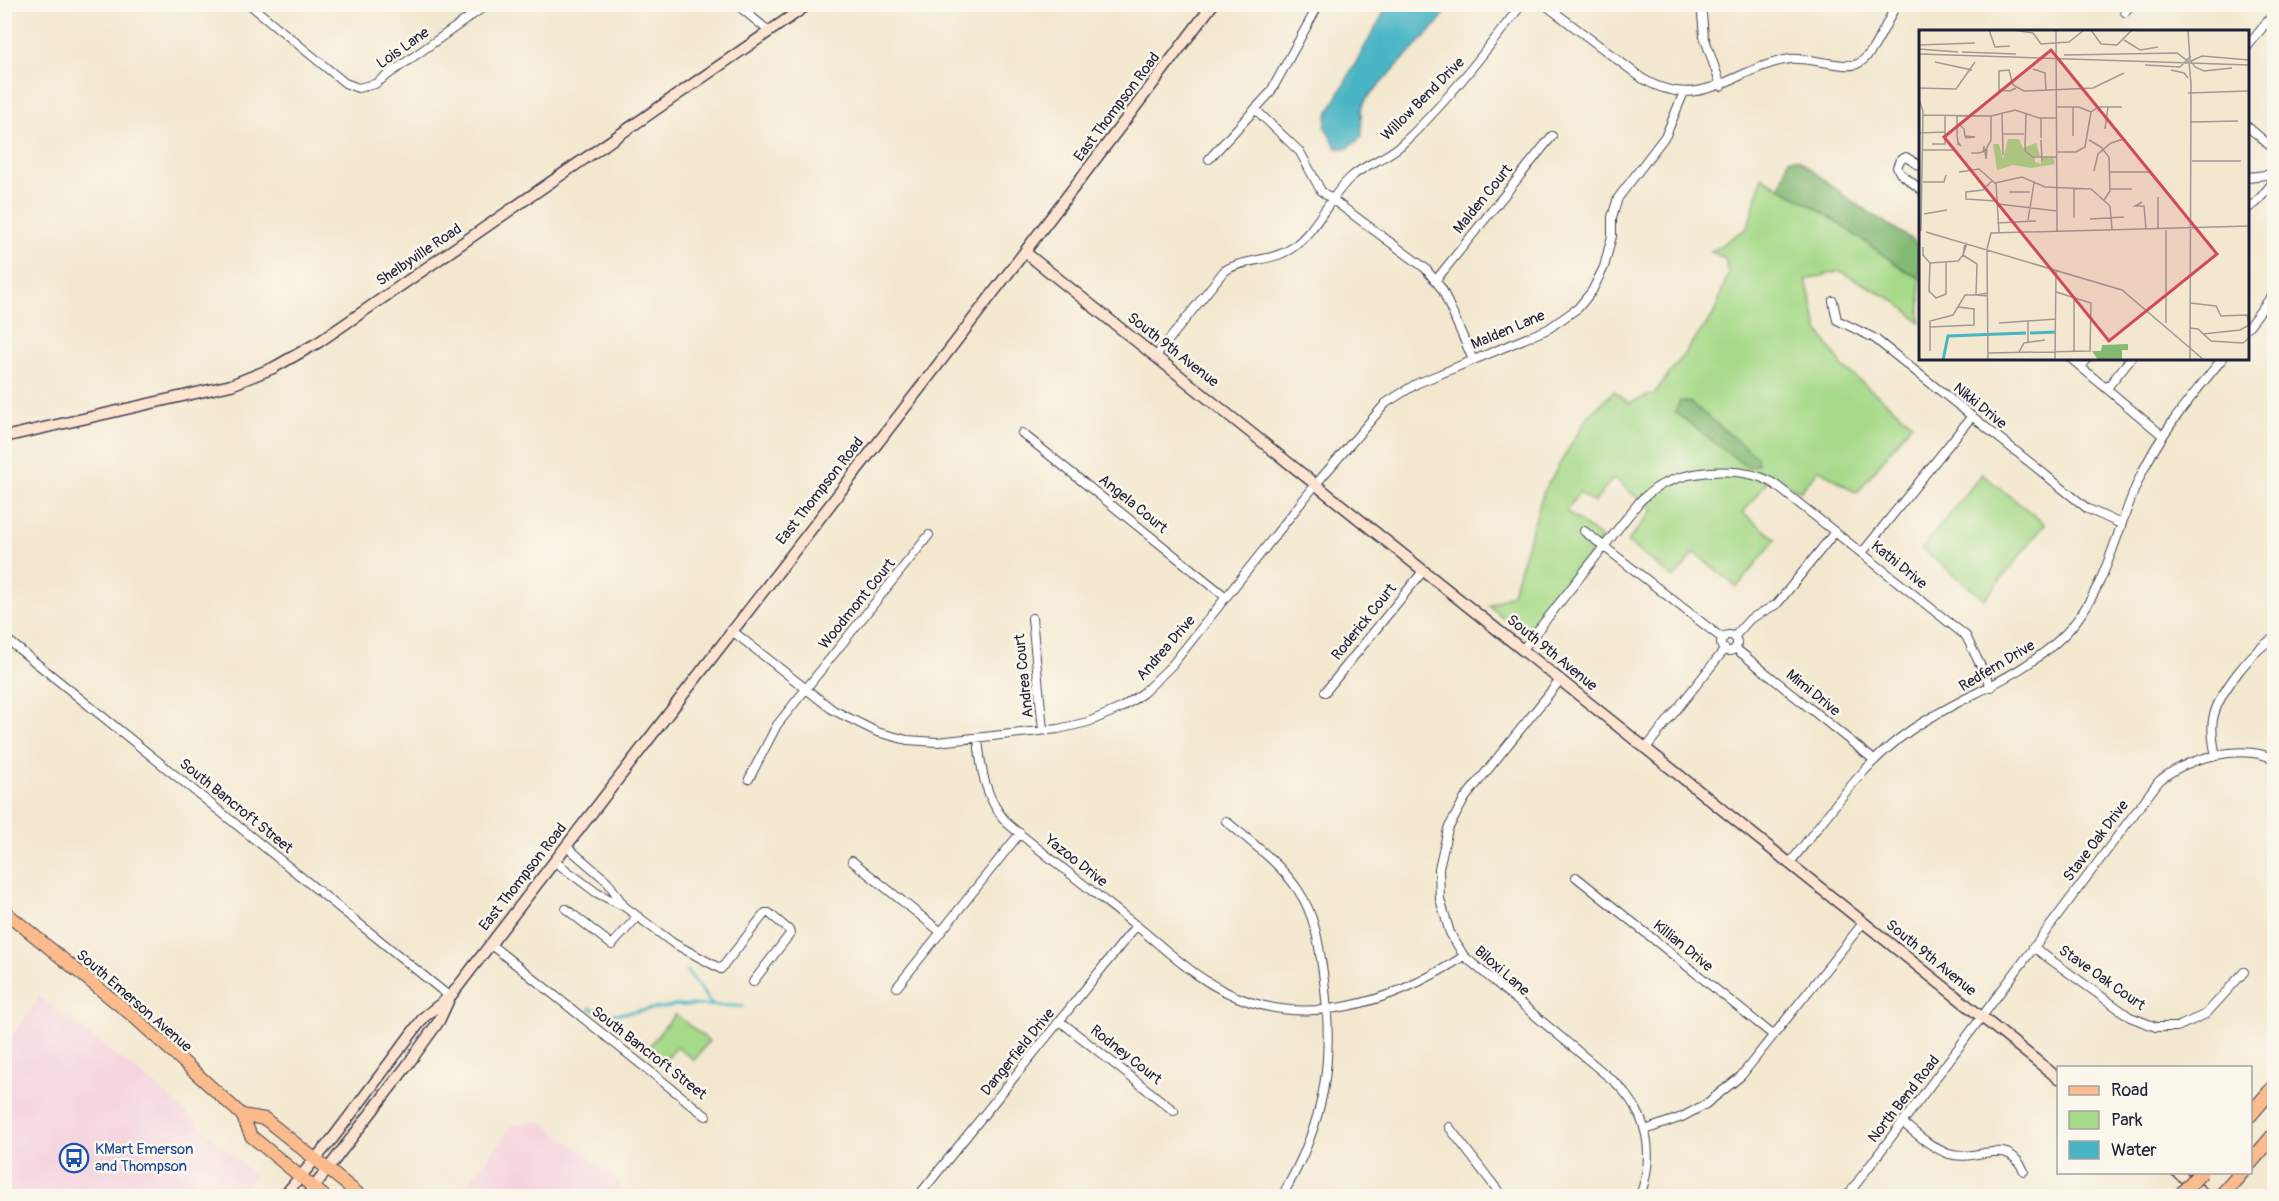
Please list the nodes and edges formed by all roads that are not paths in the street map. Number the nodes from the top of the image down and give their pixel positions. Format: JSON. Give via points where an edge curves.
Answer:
{"nodes":[{"id":1,"x":249,"y":4,"type":"edge"},
{"id":2,"x":488,"y":4,"type":"edge"},
{"id":3,"x":736,"y":4,"type":"edge"},
{"id":4,"x":809,"y":4,"type":"edge"},
{"id":5,"x":1213,"y":4,"type":"edge"},
{"id":6,"x":1319,"y":4,"type":"edge"},
{"id":7,"x":1522,"y":4,"type":"edge"},
{"id":8,"x":1701,"y":4,"type":"edge"},
{"id":9,"x":1897,"y":4,"type":"edge"},
{"id":10,"x":2132,"y":4,"type":"edge"},
{"id":11,"x":2269,"y":4,"type":"edge"},
{"id":12,"x":1549,"y":6,"type":"edge"},
{"id":13,"x":2274,"y":11,"type":"edge"},
{"id":14,"x":2125,"y":12,"type":"dead end"},
{"id":15,"x":770,"y":32,"type":"junction"},
{"id":16,"x":2249,"y":43,"type":"edge"},
{"id":17,"x":1720,"y":86,"type":"junction"},
{"id":18,"x":1684,"y":92,"type":"junction"},
{"id":19,"x":1256,"y":110,"type":"junction"},
{"id":20,"x":2249,"y":129,"type":"edge"},
{"id":21,"x":1552,"y":136,"type":"dead end"},
{"id":22,"x":2274,"y":148,"type":"edge"},
{"id":23,"x":1209,"y":159,"type":"dead end"},
{"id":24,"x":1919,"y":165,"type":"edge"},
{"id":25,"x":2274,"y":174,"type":"edge"},
{"id":26,"x":2249,"y":177,"type":"edge"},
{"id":27,"x":2274,"y":181,"type":"edge"},
{"id":28,"x":1919,"y":188,"type":"edge"},
{"id":29,"x":1331,"y":200,"type":"junction"},
{"id":30,"x":2249,"y":207,"type":"edge"},
{"id":31,"x":1026,"y":253,"type":"junction"},
{"id":32,"x":1436,"y":280,"type":"junction"},
{"id":33,"x":2274,"y":293,"type":"edge"},
{"id":34,"x":1833,"y":301,"type":"dead end"},
{"id":35,"x":2249,"y":324,"type":"edge"},
{"id":36,"x":1156,"y":356,"type":"junction"},
{"id":37,"x":1473,"y":360,"type":"junction"},
{"id":38,"x":2072,"y":360,"type":"edge"},
{"id":39,"x":2087,"y":360,"type":"edge"},
{"id":40,"x":2129,"y":360,"type":"edge"},
{"id":41,"x":2221,"y":360,"type":"edge"},
{"id":42,"x":2081,"y":368,"type":"junction"},
{"id":43,"x":2107,"y":388,"type":"junction"},
{"id":44,"x":1972,"y":416,"type":"junction"},
{"id":45,"x":1022,"y":433,"type":"dead end"},
{"id":46,"x":2162,"y":435,"type":"junction"},
{"id":47,"x":4,"y":438,"type":"edge"},
{"id":48,"x":1316,"y":484,"type":"junction"},
{"id":49,"x":2121,"y":524,"type":"junction"},
{"id":50,"x":1584,"y":531,"type":"dead end"},
{"id":51,"x":1835,"y":532,"type":"junction"},
{"id":52,"x":929,"y":535,"type":"dead end"},
{"id":53,"x":1605,"y":546,"type":"junction"},
{"id":54,"x":1862,"y":553,"type":"junction"},
{"id":55,"x":1424,"y":570,"type":"junction"},
{"id":56,"x":1226,"y":597,"type":"junction"},
{"id":57,"x":1032,"y":618,"type":"dead end"},
{"id":58,"x":731,"y":630,"type":"junction"},
{"id":59,"x":1734,"y":637,"type":"junction"},
{"id":60,"x":4,"y":638,"type":"edge"},
{"id":61,"x":2274,"y":638,"type":"edge"},
{"id":62,"x":1723,"y":639,"type":"junction"},
{"id":63,"x":1735,"y":648,"type":"junction"},
{"id":64,"x":1523,"y":649,"type":"junction"},
{"id":65,"x":1725,"y":649,"type":"junction"},
{"id":66,"x":1561,"y":679,"type":"junction"},
{"id":67,"x":1991,"y":687,"type":"junction"},
{"id":68,"x":806,"y":689,"type":"junction"},
{"id":69,"x":1325,"y":692,"type":"dead end"},
{"id":70,"x":1043,"y":730,"type":"junction"},
{"id":71,"x":978,"y":738,"type":"junction"},
{"id":72,"x":1646,"y":748,"type":"junction"},
{"id":73,"x":2216,"y":756,"type":"junction"},
{"id":74,"x":2274,"y":759,"type":"edge"},
{"id":75,"x":1874,"y":760,"type":"junction"},
{"id":76,"x":749,"y":779,"type":"dead end"},
{"id":77,"x":1226,"y":821,"type":"dead end"},
{"id":78,"x":1020,"y":833,"type":"junction"},
{"id":79,"x":566,"y":846,"type":"junction"},
{"id":80,"x":554,"y":861,"type":"junction"},
{"id":81,"x":852,"y":861,"type":"dead end"},
{"id":82,"x":1790,"y":864,"type":"junction"},
{"id":83,"x":1576,"y":877,"type":"dead end"},
{"id":84,"x":625,"y":907,"type":"junction"},
{"id":85,"x":566,"y":909,"type":"dead end"},
{"id":86,"x":4,"y":912,"type":"edge"},
{"id":87,"x":637,"y":917,"type":"junction"},
{"id":88,"x":1863,"y":922,"type":"junction"},
{"id":89,"x":1136,"y":926,"type":"junction"},
{"id":90,"x":941,"y":932,"type":"junction"},
{"id":91,"x":490,"y":944,"type":"junction"},
{"id":92,"x":2033,"y":947,"type":"junction"},
{"id":93,"x":1464,"y":956,"type":"junction"},
{"id":94,"x":2244,"y":972,"type":"dead end"},
{"id":95,"x":753,"y":982,"type":"dead end"},
{"id":96,"x":897,"y":987,"type":"dead end"},
{"id":97,"x":450,"y":997,"type":"junction"},
{"id":98,"x":1328,"y":1009,"type":"junction"},
{"id":99,"x":1983,"y":1019,"type":"junction"},
{"id":100,"x":1060,"y":1021,"type":"junction"},
{"id":101,"x":1773,"y":1035,"type":"junction"},
{"id":102,"x":2057,"y":1077,"type":"edge"},
{"id":103,"x":2274,"y":1087,"type":"edge"},
{"id":104,"x":1174,"y":1111,"type":"dead end"},
{"id":105,"x":2252,"y":1113,"type":"edge"},
{"id":106,"x":242,"y":1115,"type":"junction"},
{"id":107,"x":706,"y":1116,"type":"dead end"},
{"id":108,"x":1903,"y":1123,"type":"junction"},
{"id":109,"x":1449,"y":1126,"type":"dead end"},
{"id":110,"x":1646,"y":1130,"type":"junction"},
{"id":111,"x":2274,"y":1135,"type":"edge"},
{"id":112,"x":316,"y":1160,"type":"junction"},
{"id":113,"x":2252,"y":1161,"type":"edge"},
{"id":114,"x":327,"y":1169,"type":"junction"},
{"id":115,"x":2024,"y":1171,"type":"dead end"},
{"id":116,"x":2178,"y":1174,"type":"edge"},
{"id":117,"x":2200,"y":1174,"type":"edge"},
{"id":118,"x":2241,"y":1174,"type":"edge"},
{"id":119,"x":300,"y":1177,"type":"junction"},
{"id":120,"x":310,"y":1192,"type":"edge"},
{"id":121,"x":920,"y":1194,"type":"dead end"},
{"id":122,"x":284,"y":1197,"type":"edge"},
{"id":123,"x":324,"y":1197,"type":"edge"},
{"id":124,"x":361,"y":1197,"type":"edge"},
{"id":125,"x":1282,"y":1197,"type":"edge"},
{"id":126,"x":1502,"y":1197,"type":"edge"},
{"id":127,"x":1640,"y":1197,"type":"edge"},
{"id":128,"x":1847,"y":1197,"type":"edge"},
{"id":129,"x":2180,"y":1197,"type":"edge"},
{"id":130,"x":2207,"y":1197,"type":"edge"},
{"id":131,"x":2221,"y":1197,"type":"edge"}],
"edges":[{"from":1,"to":2,"type":"street","name":"Lois Lane","via":[[345,84],[360,88],[375,84]]},
{"from":3,"to":15,"type":"street"},
{"from":4,"to":15,"type":"main road","name":"Shelbyville Road"},
{"from":5,"to":31,"type":"main road","name":"East Thompson Road"},
{"from":6,"to":19,"type":"street","via":[[1275,86]]},
{"from":7,"to":29,"type":"street","name":"Willow Bend Drive","via":[[1473,68],[1399,147],[1359,170]]},
{"from":8,"to":17,"type":"street","via":[[1704,36]]},
{"from":9,"to":17,"type":"street","via":[[1867,58],[1855,66],[1788,60]]},
{"from":10,"to":14,"type":"street"},
{"from":11,"to":13,"type":"street"},
{"from":12,"to":18,"type":"street","via":[[1646,81]]},
{"from":13,"to":16,"type":"street"},
{"from":15,"to":47,"type":"main road","name":"Shelbyville Road","via":[[319,342],[281,364],[213,390]]},
{"from":17,"to":18,"type":"street"},
{"from":18,"to":37,"type":"street","name":"Malden Lane","via":[[1666,135],[1618,198],[1607,258],[1592,291],[1578,308],[1548,329]]},
{"from":19,"to":23,"type":"street"},
{"from":19,"to":29,"type":"street","via":[[1300,152],[1318,187]]},
{"from":20,"to":22,"type":"street"},
{"from":21,"to":32,"type":"street","name":"Malden Court"},
{"from":24,"to":28,"type":"street","via":[[1906,157],[1897,166]]},
{"from":25,"to":26,"type":"street"},
{"from":27,"to":30,"type":"street"},
{"from":29,"to":32,"type":"street"},
{"from":29,"to":36,"type":"street","name":"Willow Bend Drive","via":[[1291,249],[1224,271]]},
{"from":31,"to":36,"type":"main road","name":"South 9th Avenue"},
{"from":31,"to":58,"type":"main road","name":"East Thompson Road"},
{"from":32,"to":37,"type":"street"},
{"from":33,"to":35,"type":"street"},
{"from":34,"to":44,"type":"street","name":"Nikki Drive","via":[[1838,320],[1874,338]]},
{"from":36,"to":48,"type":"main road","name":"South 9th Avenue"},
{"from":37,"to":48,"type":"street","name":"Malden Lane","via":[[1395,396]]},
{"from":38,"to":42,"type":"street"},
{"from":39,"to":42,"type":"street"},
{"from":40,"to":43,"type":"street"},
{"from":41,"to":46,"type":"street","name":"Redfern Drive"},
{"from":42,"to":43,"type":"street"},
{"from":43,"to":46,"type":"street"},
{"from":44,"to":49,"type":"street","name":"Nikki Drive","via":[[2084,506]]},
{"from":44,"to":54,"type":"street"},
{"from":45,"to":56,"type":"street","name":"Angela Court"},
{"from":46,"to":49,"type":"street","name":"Redfern Drive"},
{"from":48,"to":55,"type":"main road","name":"South 9th Avenue"},
{"from":48,"to":56,"type":"street","name":"Andrea Drive"},
{"from":49,"to":67,"type":"street","name":"Redfern Drive","via":[[2103,576],[2080,616],[2044,654]]},
{"from":50,"to":53,"type":"street"},
{"from":51,"to":53,"type":"street","name":"Kathi Drive","via":[[1770,481],[1732,471],[1668,481],[1640,501]]},
{"from":51,"to":54,"type":"street","name":"Kathi Drive"},
{"from":51,"to":59,"type":"street","via":[[1777,604],[1750,620]]},
{"from":52,"to":68,"type":"street","name":"Woodmont Court"},
{"from":53,"to":62,"type":"street"},
{"from":53,"to":64,"type":"street"},
{"from":54,"to":67,"type":"street","name":"Kathi Drive","via":[[1966,636]]},
{"from":55,"to":64,"type":"main road","name":"South 9th Avenue"},
{"from":55,"to":69,"type":"street","name":"Roderick Court"},
{"from":56,"to":70,"type":"street","name":"Andrea Drive","via":[[1172,665],[1143,693],[1121,708],[1088,722]]},
{"from":57,"to":70,"type":"street","name":"Andrea Court"},
{"from":58,"to":68,"type":"street"},
{"from":58,"to":79,"type":"main road","name":"East Thompson Road"},
{"from":59,"to":62,"type":"street","via":[[1728,635]]},
{"from":59,"to":63,"type":"street"},
{"from":60,"to":97,"type":"street","name":"South Bancroft Street"},
{"from":61,"to":73,"type":"street","via":[[2257,651],[2220,700],[2212,730]]},
{"from":62,"to":65,"type":"street"},
{"from":63,"to":65,"type":"street"},
{"from":63,"to":75,"type":"street","name":"Mimi Drive"},
{"from":64,"to":66,"type":"main road","name":"South 9th Avenue"},
{"from":65,"to":72,"type":"street"},
{"from":66,"to":72,"type":"main road","name":"South 9th Avenue"},
{"from":66,"to":93,"type":"street","name":"Biloxi Lane","via":[[1465,798],[1448,829],[1439,868],[1440,899],[1450,933]]},
{"from":67,"to":75,"type":"street","name":"Redfern Drive","via":[[1909,731]]},
{"from":68,"to":71,"type":"street","via":[[856,723],[889,736],[937,742]]},
{"from":68,"to":76,"type":"street","name":"Woodmont Court","via":[[777,725]]},
{"from":70,"to":71,"type":"street","name":"Andrea Drive"},
{"from":71,"to":78,"type":"street","name":"Yazoo Drive","via":[[988,794],[1002,817]]},
{"from":72,"to":82,"type":"main road","name":"South 9th Avenue"},
{"from":73,"to":74,"type":"street","name":"Stave Oak Drive","via":[[2250,751]]},
{"from":73,"to":92,"type":"street","name":"Stave Oak Drive","via":[[2159,781]]},
{"from":75,"to":82,"type":"street","name":"Redfern Drive"},
{"from":77,"to":98,"type":"street","via":[[1283,871],[1300,892],[1313,920]]},
{"from":78,"to":89,"type":"street","name":"Yazoo Drive"},
{"from":78,"to":90,"type":"street"},
{"from":79,"to":80,"type":"main road","name":"East Thompson Road"},
{"from":79,"to":84,"type":"street","via":[[607,881]]},
{"from":80,"to":84,"type":"street"},
{"from":80,"to":91,"type":"main road","name":"East Thompson Road"},
{"from":81,"to":90,"type":"street"},
{"from":82,"to":88,"type":"main road","name":"South 9th Avenue"},
{"from":83,"to":101,"type":"street","name":"Killian Drive"},
{"from":84,"to":87,"type":"street"},
{"from":85,"to":87,"type":"street","via":[[612,945]]},
{"from":86,"to":106,"type":"main road","name":"South Emerson Avenue","via":[[134,1017]]},
{"from":87,"to":95,"type":"street","via":[[673,943],[721,969],[765,913],[769,913],[790,934]]},
{"from":88,"to":99,"type":"main road","name":"South 9th Avenue"},
{"from":88,"to":101,"type":"street"},
{"from":89,"to":98,"type":"street","name":"Yazoo Drive","via":[[1199,975],[1241,999],[1280,1009]]},
{"from":89,"to":100,"type":"street","name":"Dangerfield Drive"},
{"from":90,"to":96,"type":"street"},
{"from":91,"to":97,"type":"main road","name":"East Thompson Road"},
{"from":91,"to":107,"type":"street","name":"South Bancroft Street"},
{"from":92,"to":94,"type":"street","name":"Stave Oak Court","via":[[2130,1017],[2156,1027],[2177,1027],[2200,1018]]},
{"from":92,"to":99,"type":"street","name":"Stave Oak Drive"},
{"from":93,"to":98,"type":"street","name":"Yazoo Drive","via":[[1426,980],[1393,994]]},
{"from":93,"to":110,"type":"street","name":"Biloxi Lane","via":[[1617,1084],[1637,1110]]},
{"from":97,"to":112,"type":"main road","name":"East Thompson Road","via":[[424,1017]]},
{"from":97,"to":114,"type":"main road","name":"East Thompson Road","via":[[439,1021]]},
{"from":98,"to":125,"type":"street","via":[[1329,1049],[1323,1098],[1310,1142]]},
{"from":99,"to":102,"type":"main road","name":"South 9th Avenue"},
{"from":99,"to":108,"type":"street","name":"North Bend Road"},
{"from":100,"to":104,"type":"street","name":"Rodney Court"},
{"from":100,"to":121,"type":"street","name":"Dangerfield Drive"},
{"from":101,"to":110,"type":"street","via":[[1741,1076],[1706,1104]]},
{"from":103,"to":105,"type":"highway"},
{"from":106,"to":112,"type":"main road","name":"South Emerson Avenue","via":[[265,1119]]},
{"from":106,"to":119,"type":"main road","name":"South Emerson Avenue","via":[[251,1136]]},
{"from":108,"to":115,"type":"street","via":[[1948,1154],[2005,1153],[2018,1159]]},
{"from":108,"to":128,"type":"street","name":"North Bend Road"},
{"from":109,"to":126,"type":"street"},
{"from":110,"to":127,"type":"street","via":[[1649,1160]]},
{"from":111,"to":113,"type":"highway"},
{"from":112,"to":114,"type":"main road","name":"South Emerson Avenue"},
{"from":112,"to":119,"type":"main road","name":"East Thompson Road"},
{"from":114,"to":120,"type":"main road","name":"East Thompson Road"},
{"from":114,"to":124,"type":"main road","name":"South Emerson Avenue"},
{"from":116,"to":130,"type":"main road"},
{"from":117,"to":129,"type":"highway","bridge":true},
{"from":118,"to":131,"type":"highway"},
{"from":119,"to":120,"type":"main road","name":"South Emerson Avenue"},
{"from":119,"to":122,"type":"main road","name":"East Thompson Road"},
{"from":120,"to":123,"type":"main road","name":"South Emerson Avenue"}]}
